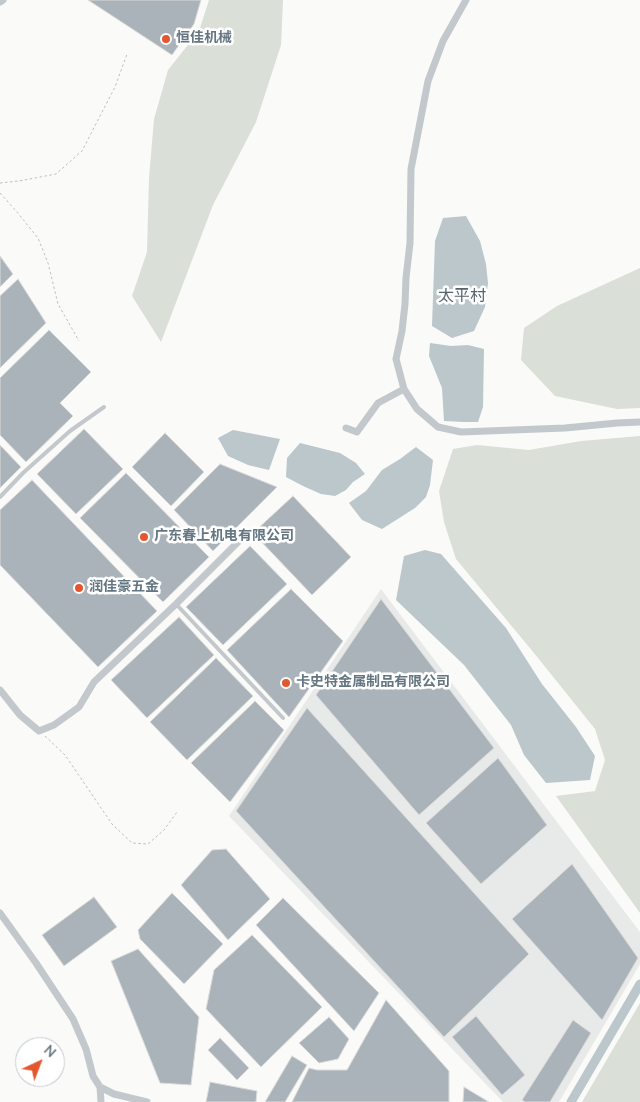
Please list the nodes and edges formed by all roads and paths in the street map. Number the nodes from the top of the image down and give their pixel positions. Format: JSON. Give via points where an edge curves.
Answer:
{"nodes":[{"id":1,"x":3,"y":0,"type":"edge"},
{"id":2,"x":466,"y":0,"type":"edge"},
{"id":3,"x":0,"y":2,"type":"edge"},
{"id":4,"x":128,"y":54,"type":"dead end"},
{"id":5,"x":0,"y":183,"type":"edge"},
{"id":6,"x":0,"y":193,"type":"edge"},
{"id":7,"x":79,"y":341,"type":"dead end"},
{"id":8,"x":404,"y":389,"type":"junction"},
{"id":9,"x":104,"y":407,"type":"dead end"},
{"id":10,"x":640,"y":422,"type":"edge"},
{"id":11,"x":346,"y":428,"type":"dead end"},
{"id":12,"x":0,"y":497,"type":"edge"},
{"id":13,"x":243,"y":537,"type":"dead end"},
{"id":14,"x":176,"y":604,"type":"junction"},
{"id":15,"x":0,"y":690,"type":"edge"},
{"id":16,"x":283,"y":718,"type":"dead end"},
{"id":17,"x":39,"y":731,"type":"junction"},
{"id":18,"x":177,"y":812,"type":"dead end"},
{"id":19,"x":0,"y":913,"type":"edge"},
{"id":20,"x":100,"y":1087,"type":"junction"},
{"id":21,"x":102,"y":1102,"type":"edge"},
{"id":22,"x":147,"y":1102,"type":"edge"}],
"edges":[{"from":1,"to":3,"type":"street"},
{"from":2,"to":8,"type":"street","via":[[443,42],[428,80],[411,169],[410,243],[402,331],[396,359]]},
{"from":4,"to":5,"type":"path","via":[[82,151],[56,174]]},
{"from":6,"to":7,"type":"path","via":[[38,238],[58,304]]},
{"from":8,"to":10,"type":"street","via":[[417,409],[438,427],[461,432]]},
{"from":8,"to":11,"type":"street","via":[[378,403],[357,432]]},
{"from":9,"to":12,"type":"lane","via":[[70,431]]},
{"from":13,"to":14,"type":"street"},
{"from":14,"to":16,"type":"lane"},
{"from":14,"to":17,"type":"street","via":[[94,682],[79,707],[54,725]]},
{"from":15,"to":17,"type":"street","via":[[20,715]]},
{"from":17,"to":18,"type":"path","via":[[65,755],[112,824],[132,842],[148,844]]},
{"from":19,"to":20,"type":"street","via":[[73,1019]]},
{"from":20,"to":21,"type":"street"},
{"from":20,"to":22,"type":"street"}]}
